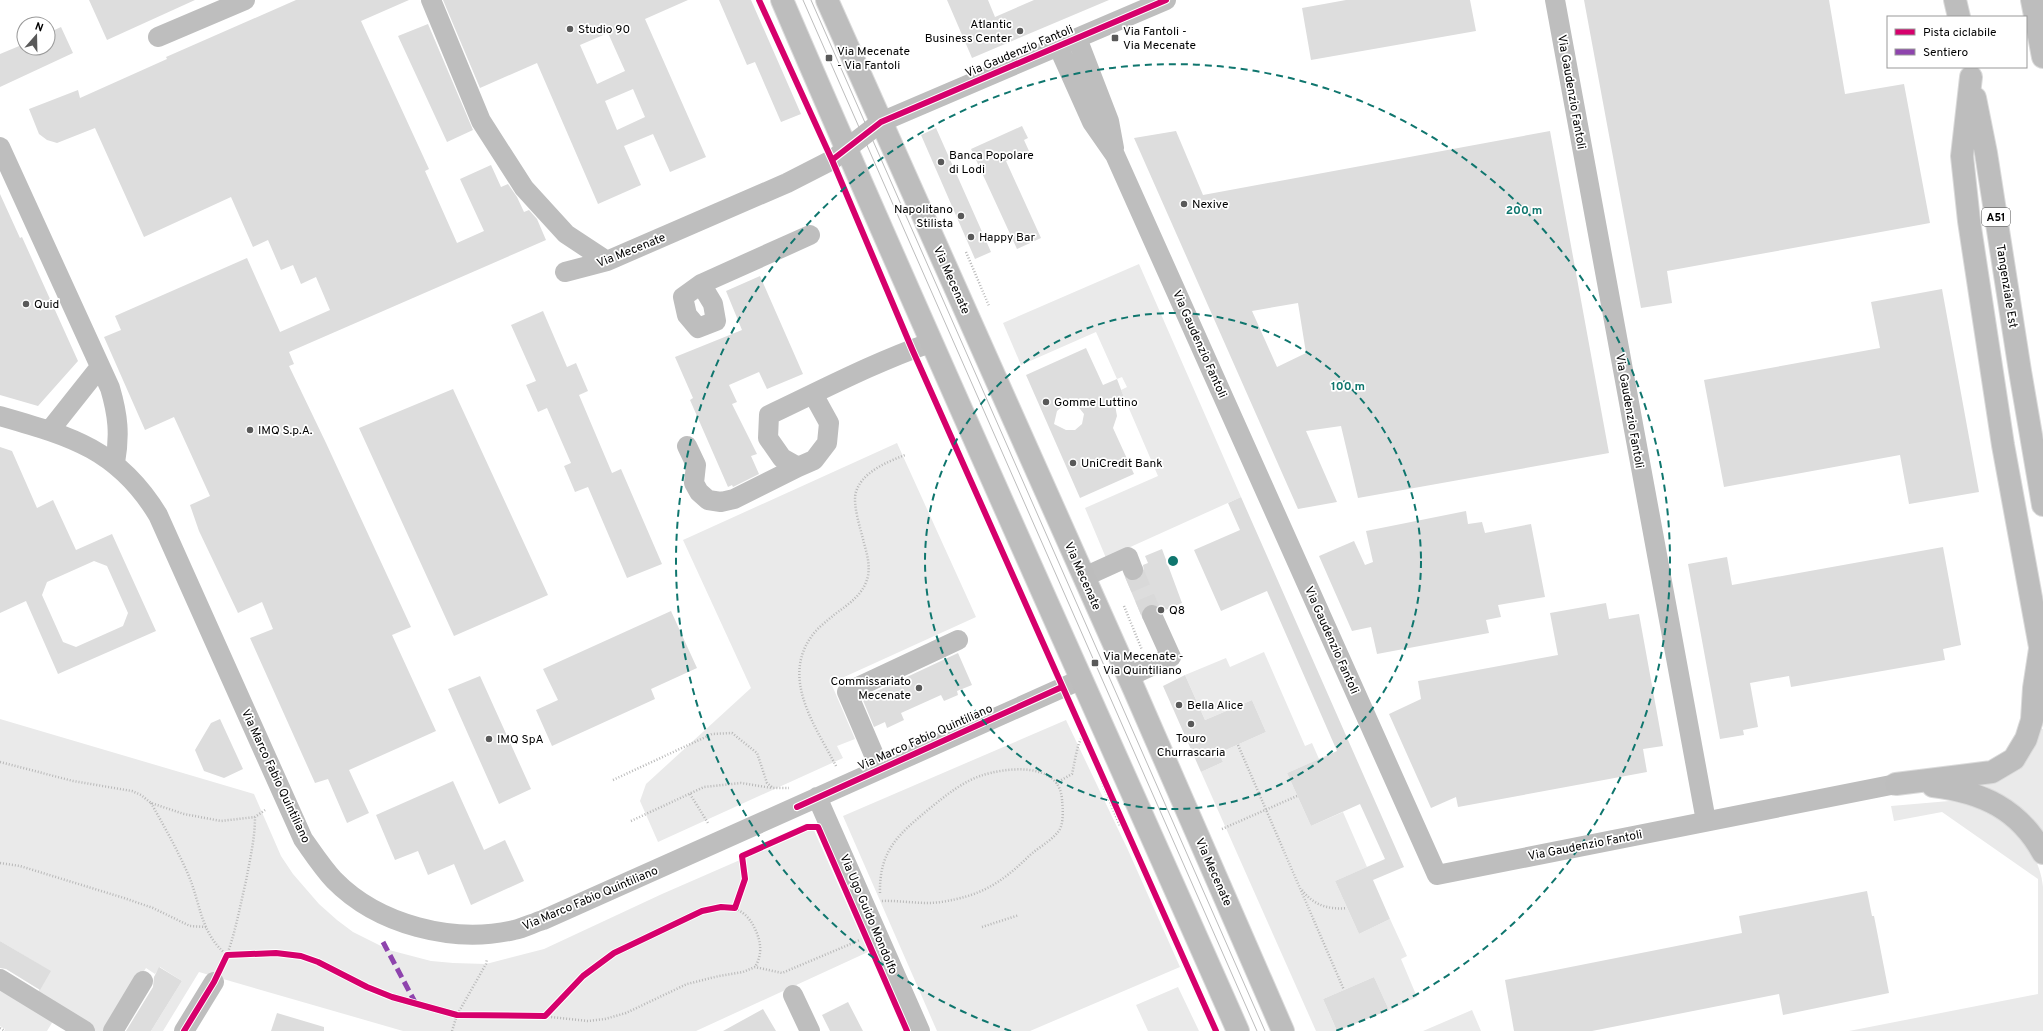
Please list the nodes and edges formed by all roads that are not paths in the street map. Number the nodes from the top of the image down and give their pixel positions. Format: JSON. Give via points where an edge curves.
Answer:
{"nodes":[{"id":1,"x":245,"y":0,"type":"edge"},
{"id":2,"x":431,"y":0,"type":"edge"},
{"id":3,"x":782,"y":0,"type":"edge"},
{"id":4,"x":827,"y":0,"type":"edge"},
{"id":5,"x":1166,"y":0,"type":"edge"},
{"id":6,"x":1554,"y":0,"type":"edge"},
{"id":7,"x":1955,"y":0,"type":"edge"},
{"id":8,"x":2032,"y":0,"type":"edge"},
{"id":9,"x":1959,"y":16,"type":"edge"},
{"id":10,"x":158,"y":37,"type":"dead end"},
{"id":11,"x":1077,"y":38,"type":"junction"},
{"id":12,"x":1058,"y":46,"type":"junction"},
{"id":13,"x":2043,"y":57,"type":"edge"},
{"id":14,"x":1970,"y":72,"type":"edge"},
{"id":15,"x":881,"y":122,"type":"junction"},
{"id":16,"x":0,"y":147,"type":"edge"},
{"id":17,"x":846,"y":149,"type":"junction"},
{"id":18,"x":1115,"y":155,"type":"junction"},
{"id":19,"x":810,"y":235,"type":"dead end"},
{"id":20,"x":607,"y":261,"type":"junction"},
{"id":21,"x":565,"y":272,"type":"dead end"},
{"id":22,"x":701,"y":284,"type":"dead end"},
{"id":23,"x":930,"y":343,"type":"junction"},
{"id":24,"x":100,"y":367,"type":"junction"},
{"id":25,"x":813,"y":394,"type":"junction"},
{"id":26,"x":0,"y":416,"type":"edge"},
{"id":27,"x":50,"y":430,"type":"junction"},
{"id":28,"x":687,"y":446,"type":"dead end"},
{"id":29,"x":115,"y":463,"type":"junction"},
{"id":30,"x":798,"y":467,"type":"junction"},
{"id":31,"x":2043,"y":505,"type":"edge"},
{"id":32,"x":1130,"y":563,"type":"dead end"},
{"id":33,"x":1084,"y":577,"type":"junction"},
{"id":34,"x":1152,"y":615,"type":"tunnel mouth"},
{"id":35,"x":958,"y":640,"type":"dead end"},
{"id":36,"x":2042,"y":656,"type":"edge"},
{"id":37,"x":1128,"y":676,"type":"junction"},
{"id":38,"x":1082,"y":679,"type":"junction"},
{"id":39,"x":880,"y":769,"type":"junction"},
{"id":40,"x":1896,"y":784,"type":"junction"},
{"id":41,"x":817,"y":797,"type":"junction"},
{"id":42,"x":1706,"y":821,"type":"junction"},
{"id":43,"x":2043,"y":853,"type":"edge"},
{"id":44,"x":0,"y":979,"type":"edge"},
{"id":45,"x":143,"y":981,"type":"dead end"},
{"id":46,"x":214,"y":982,"type":"road end"},
{"id":47,"x":793,"y":995,"type":"dead end"},
{"id":48,"x":57,"y":1024,"type":"edge"},
{"id":49,"x":85,"y":1031,"type":"edge"},
{"id":50,"x":113,"y":1031,"type":"edge"},
{"id":51,"x":184,"y":1031,"type":"edge"},
{"id":52,"x":810,"y":1031,"type":"edge"},
{"id":53,"x":920,"y":1031,"type":"edge"},
{"id":54,"x":1238,"y":1031,"type":"edge"},
{"id":55,"x":1283,"y":1031,"type":"edge"}],
"edges":[{"from":1,"to":10,"type":"street"},
{"from":2,"to":20,"type":"street","via":[[481,121],[524,188],[566,234]]},
{"from":3,"to":17,"type":"main road"},
{"from":4,"to":15,"type":"main road","name":"Via Mecenate"},
{"from":5,"to":11,"type":"street","name":"Via Gaudenzio Fantoli"},
{"from":6,"to":42,"type":"street","name":"Via Gaudenzio Fantoli"},
{"from":7,"to":9,"type":"main road"},
{"from":8,"to":13,"type":"main road"},
{"from":11,"to":12,"type":"street","name":"Via Gaudenzio Fantoli"},
{"from":11,"to":18,"type":"street","name":"Via Gaudenzio Fantoli","via":[[1109,121]]},
{"from":12,"to":15,"type":"street","name":"Via Gaudenzio Fantoli"},
{"from":12,"to":18,"type":"street","name":"Via Gaudenzio Fantoli","via":[[1092,122]]},
{"from":14,"to":31,"type":"main road","name":"Tangenziale Est","number":"A51","via":[[1986,153]]},
{"from":14,"to":36,"type":"main road","via":[[1962,156],[1969,221],[2004,453]]},
{"from":15,"to":17,"type":"street","name":"Via Mecenate"},
{"from":15,"to":33,"type":"main road","name":"Via Mecenate"},
{"from":16,"to":24,"type":"street"},
{"from":17,"to":20,"type":"street","name":"Via Mecenate","via":[[832,160],[788,183]]},
{"from":17,"to":23,"type":"main road"},
{"from":18,"to":42,"type":"street","name":"Via Gaudenzio Fantoli","via":[[1436,875]]},
{"from":19,"to":22,"type":"street"},
{"from":20,"to":21,"type":"street","name":"Via Mecenate"},
{"from":23,"to":25,"type":"street"},
{"from":23,"to":38,"type":"main road"},
{"from":24,"to":27,"type":"street"},
{"from":24,"to":29,"type":"street","via":[[117,411]]},
{"from":25,"to":30,"type":"street","via":[[829,423],[827,443],[814,460]]},
{"from":25,"to":30,"type":"street","via":[[769,415],[768,438],[782,458]]},
{"from":26,"to":27,"type":"street","name":"Via Marco Fabio Quintiliano"},
{"from":27,"to":29,"type":"street","name":"Via Marco Fabio Quintiliano","via":[[94,450]]},
{"from":28,"to":30,"type":"street","via":[[696,465],[694,483],[708,500],[721,502],[734,499]]},
{"from":29,"to":41,"type":"street","name":"Via Marco Fabio Quintiliano","via":[[133,479],[158,515],[303,839],[335,880],[354,897],[380,913],[432,931],[487,934],[515,930]]},
{"from":32,"to":33,"type":"street"},
{"from":33,"to":37,"type":"main road","name":"Via Mecenate"},
{"from":34,"to":37,"type":"street","via":[[1170,657]]},
{"from":35,"to":39,"type":"street","via":[[846,692]]},
{"from":36,"to":40,"type":"main road","via":[[2034,688],[2032,720],[2026,740],[2014,759],[1992,772]]},
{"from":37,"to":55,"type":"main road","name":"Via Mecenate"},
{"from":38,"to":39,"type":"street","name":"Via Marco Fabio Quintiliano"},
{"from":38,"to":54,"type":"main road"},
{"from":39,"to":41,"type":"street","name":"Via Marco Fabio Quintiliano"},
{"from":40,"to":42,"type":"street","name":"Via Gaudenzio Fantoli"},
{"from":40,"to":43,"type":"main road","via":[[1964,791],[1992,802],[2024,826]]},
{"from":41,"to":53,"type":"street","name":"Via Ugo Guido Mondolfo"},
{"from":44,"to":48,"type":"street"},
{"from":45,"to":50,"type":"street"},
{"from":46,"to":51,"type":"street"},
{"from":47,"to":52,"type":"street"},
{"from":48,"to":49,"type":"street"}]}
